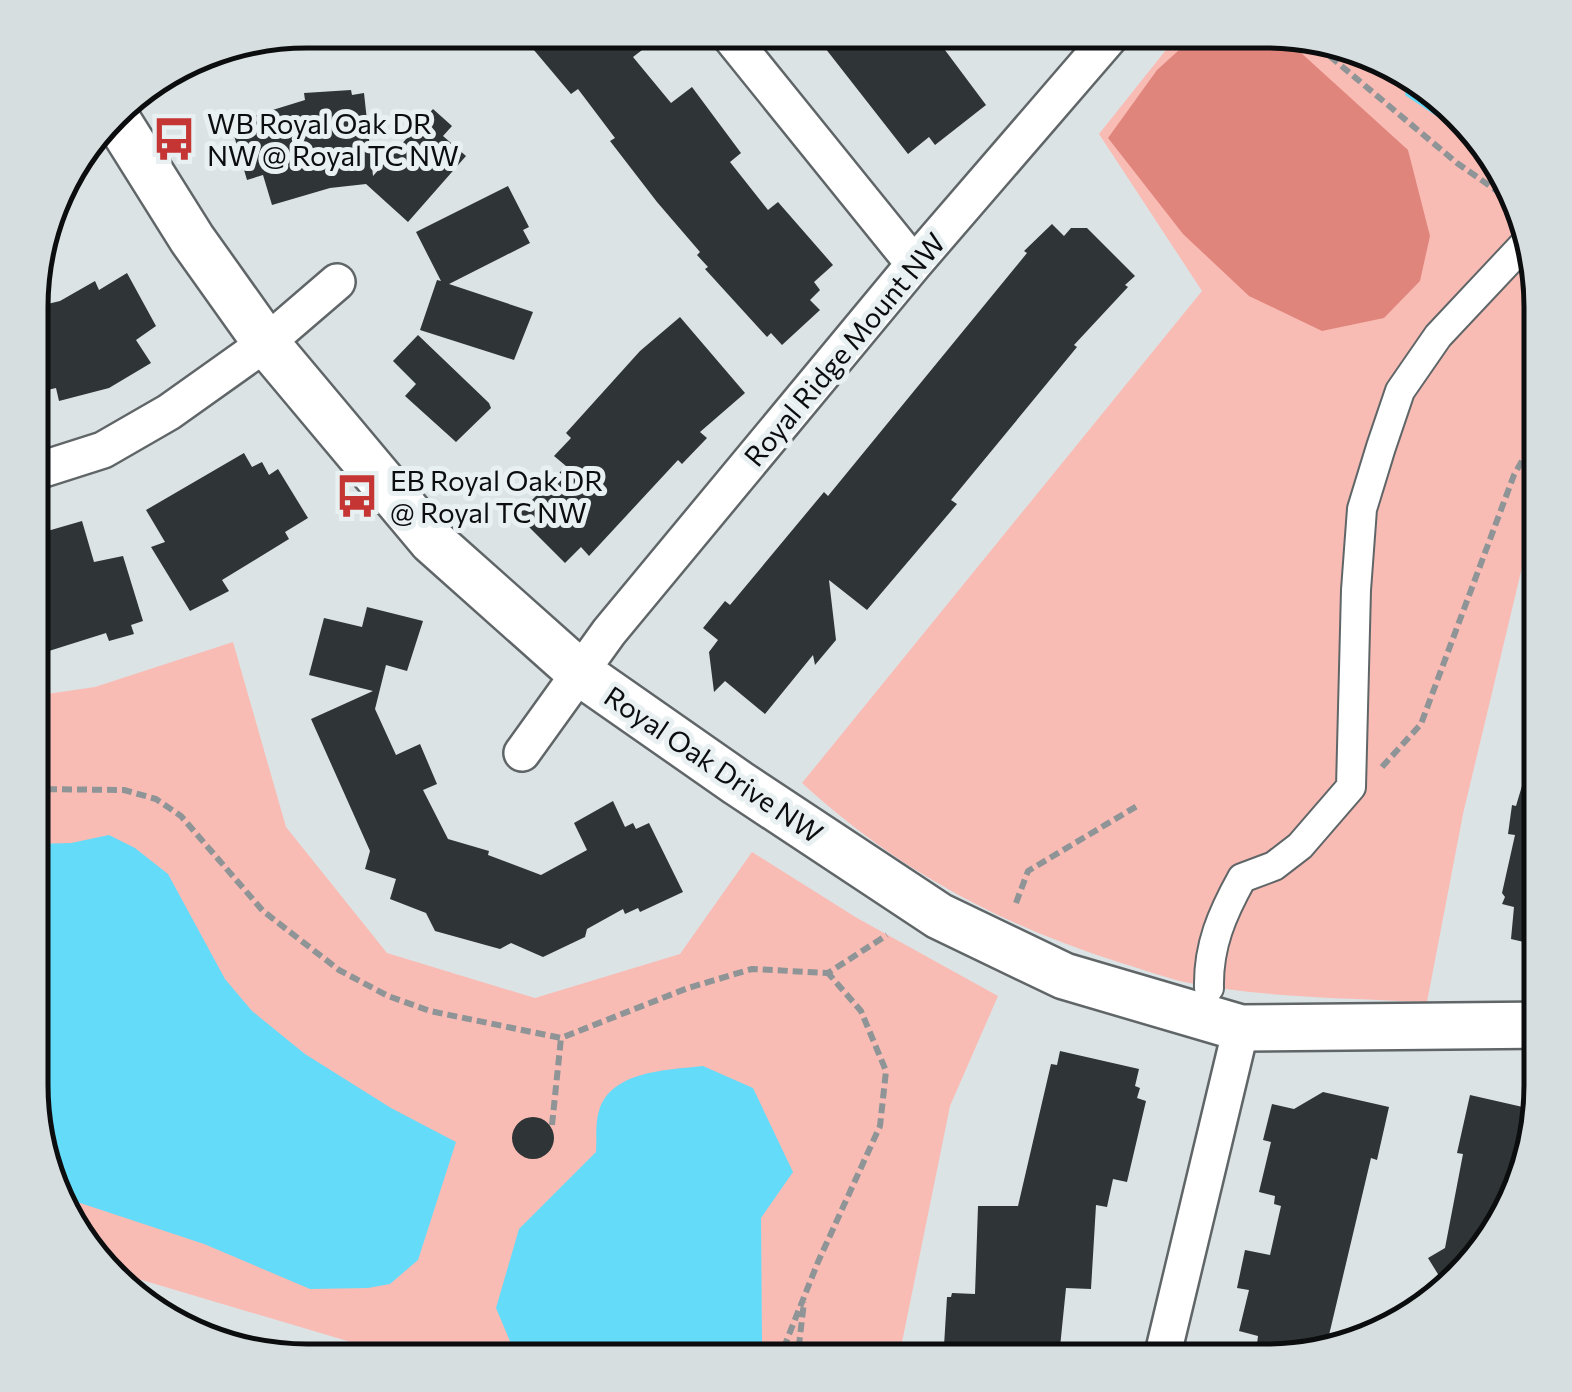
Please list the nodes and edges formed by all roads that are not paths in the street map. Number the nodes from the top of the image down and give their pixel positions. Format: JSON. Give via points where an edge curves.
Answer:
{"nodes":[{"id":1,"x":740,"y":48,"type":"edge"},
{"id":2,"x":1099,"y":48,"type":"edge"},
{"id":3,"x":121,"y":127,"type":"edge"},
{"id":4,"x":1518,"y":251,"type":"edge"},
{"id":5,"x":914,"y":264,"type":"junction"},
{"id":6,"x":337,"y":282,"type":"dead end"},
{"id":7,"x":266,"y":343,"type":"junction"},
{"id":8,"x":48,"y":468,"type":"edge"},
{"id":9,"x":580,"y":672,"type":"junction"},
{"id":10,"x":522,"y":753,"type":"dead end"},
{"id":11,"x":1209,"y":988,"type":"dead end"},
{"id":12,"x":1524,"y":1025,"type":"edge"},
{"id":13,"x":1241,"y":1028,"type":"junction"},
{"id":14,"x":1165,"y":1344,"type":"edge"}],
"edges":[{"from":1,"to":5,"type":"street"},
{"from":2,"to":5,"type":"street","name":"Royal Ridge Mount NW"},
{"from":3,"to":7,"type":"street","name":"Royal Oak Drive NW"},
{"from":4,"to":11,"type":"street","via":[[1438,336],[1400,391],[1362,509],[1351,787],[1300,846],[1242,878],[1216,928]]},
{"from":5,"to":9,"type":"street","name":"Royal Ridge Mount NW"},
{"from":6,"to":7,"type":"street"},
{"from":7,"to":8,"type":"street","via":[[103,450]]},
{"from":7,"to":9,"type":"street","name":"Royal Oak Drive NW","via":[[432,541]]},
{"from":9,"to":10,"type":"street","name":"Royal Ridge Mount NW"},
{"from":9,"to":13,"type":"street","name":"Royal Oak Drive NW","via":[[939,916],[1064,976]]},
{"from":12,"to":13,"type":"street","name":"Royal Oak Drive NW"},
{"from":13,"to":14,"type":"street"}]}
